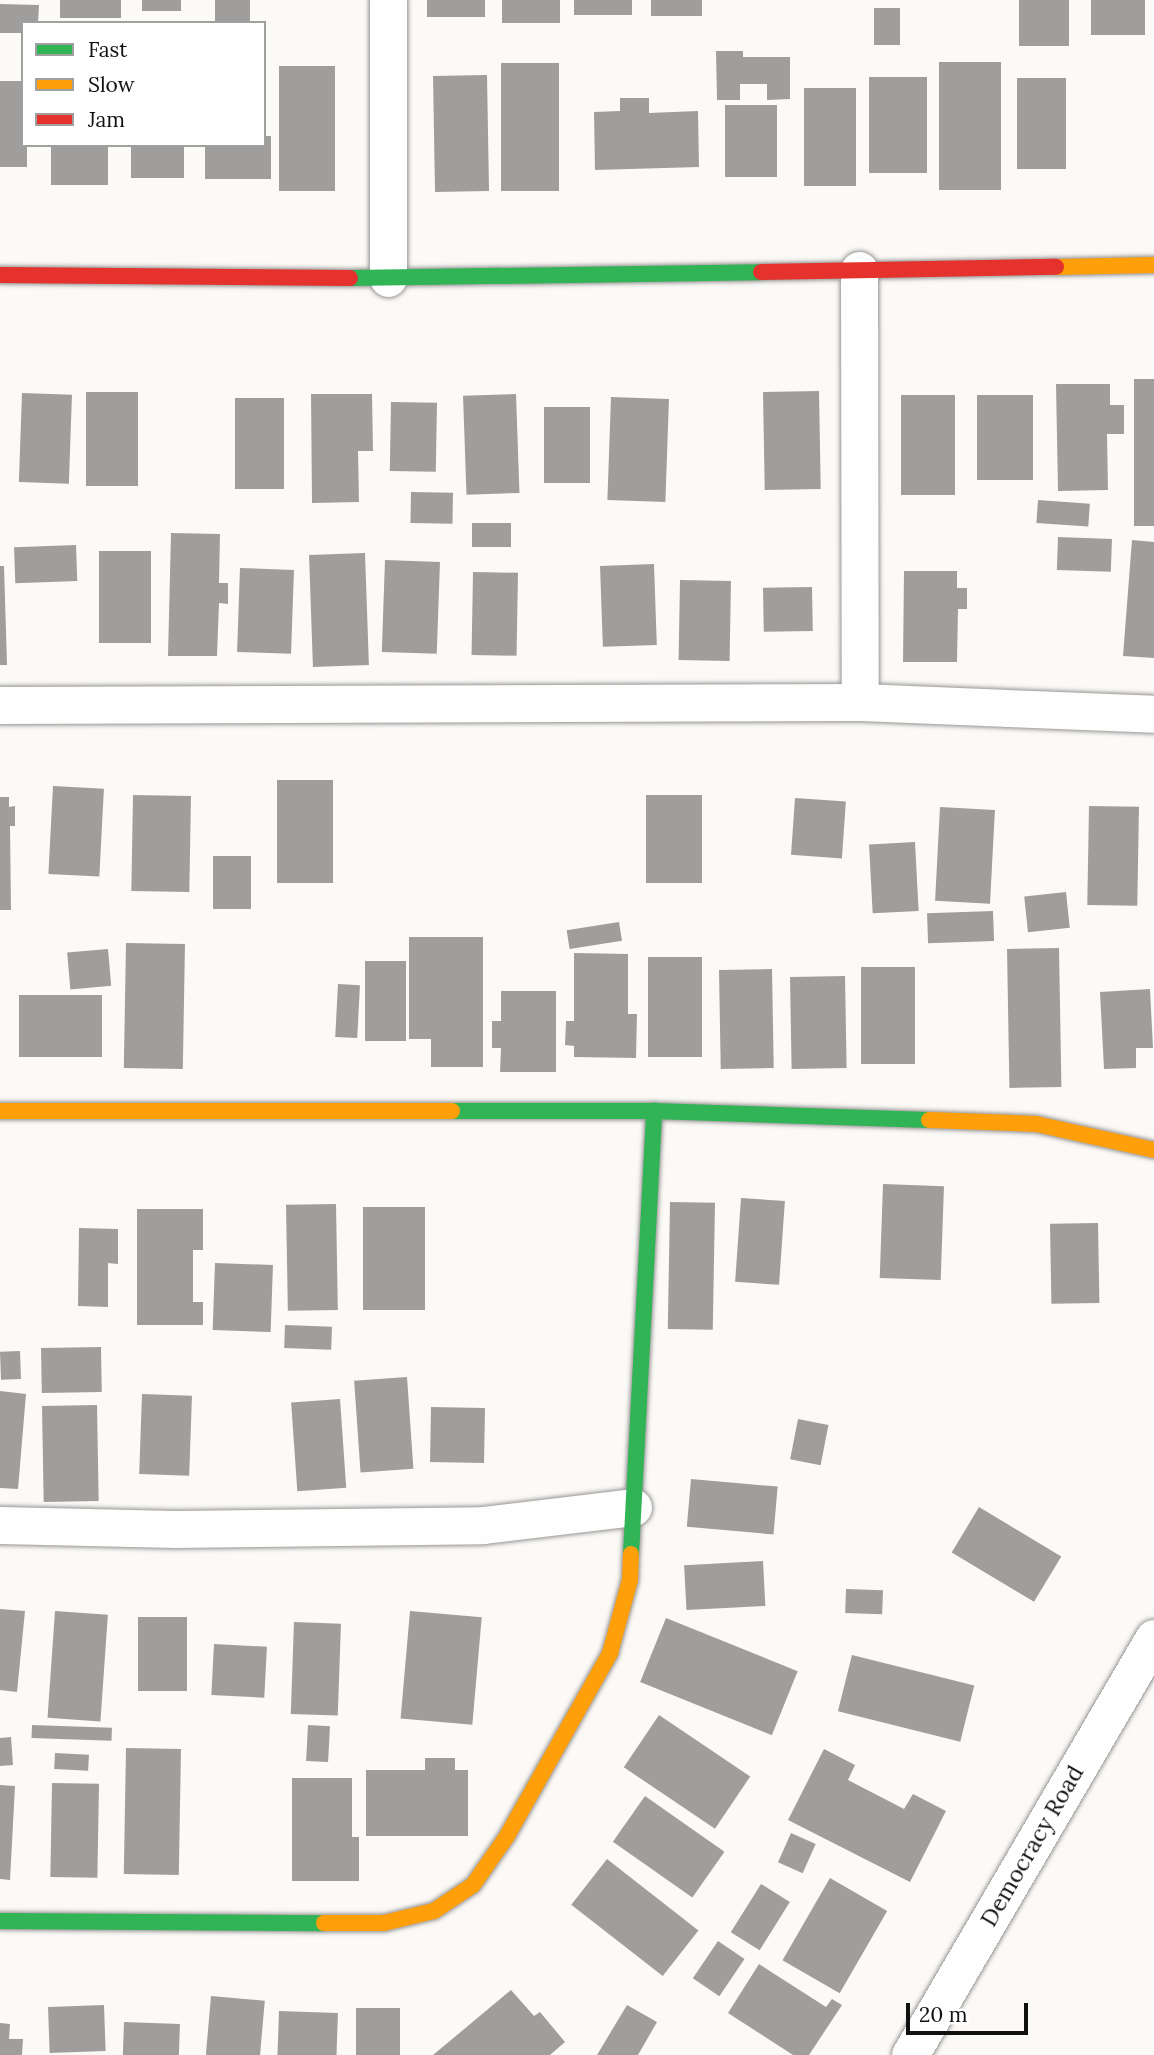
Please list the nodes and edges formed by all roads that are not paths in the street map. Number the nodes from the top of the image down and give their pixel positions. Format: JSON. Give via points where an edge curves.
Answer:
{"nodes":[{"id":1,"x":388,"y":0,"type":"edge"},
{"id":2,"x":1154,"y":265,"type":"edge"},
{"id":3,"x":859,"y":270,"type":"junction"},
{"id":4,"x":0,"y":275,"type":"edge"},
{"id":5,"x":388,"y":278,"type":"junction"},
{"id":6,"x":860,"y":702,"type":"junction"},
{"id":7,"x":0,"y":705,"type":"edge"},
{"id":8,"x":1154,"y":714,"type":"edge"},
{"id":9,"x":0,"y":1111,"type":"edge"},
{"id":10,"x":654,"y":1111,"type":"junction"},
{"id":11,"x":1154,"y":1150,"type":"edge"},
{"id":12,"x":633,"y":1507,"type":"junction"},
{"id":13,"x":0,"y":1525,"type":"edge"},
{"id":14,"x":1154,"y":1638,"type":"edge"},
{"id":15,"x":0,"y":1921,"type":"edge"},
{"id":16,"x":910,"y":2055,"type":"edge"}],
"edges":[{"from":1,"to":5,"type":"street"},
{"from":2,"to":3,"type":"street"},
{"from":3,"to":5,"type":"street"},
{"from":3,"to":6,"type":"street"},
{"from":4,"to":5,"type":"street"},
{"from":6,"to":7,"type":"street"},
{"from":6,"to":8,"type":"street"},
{"from":9,"to":10,"type":"street"},
{"from":10,"to":11,"type":"street","via":[[1036,1124]]},
{"from":10,"to":12,"type":"street"},
{"from":12,"to":13,"type":"street","via":[[483,1525],[174,1529]]},
{"from":12,"to":15,"type":"street","via":[[630,1580],[610,1653],[508,1836],[473,1885],[434,1911],[384,1923]]},
{"from":14,"to":16,"type":"street","name":"Democracy Road"}]}
